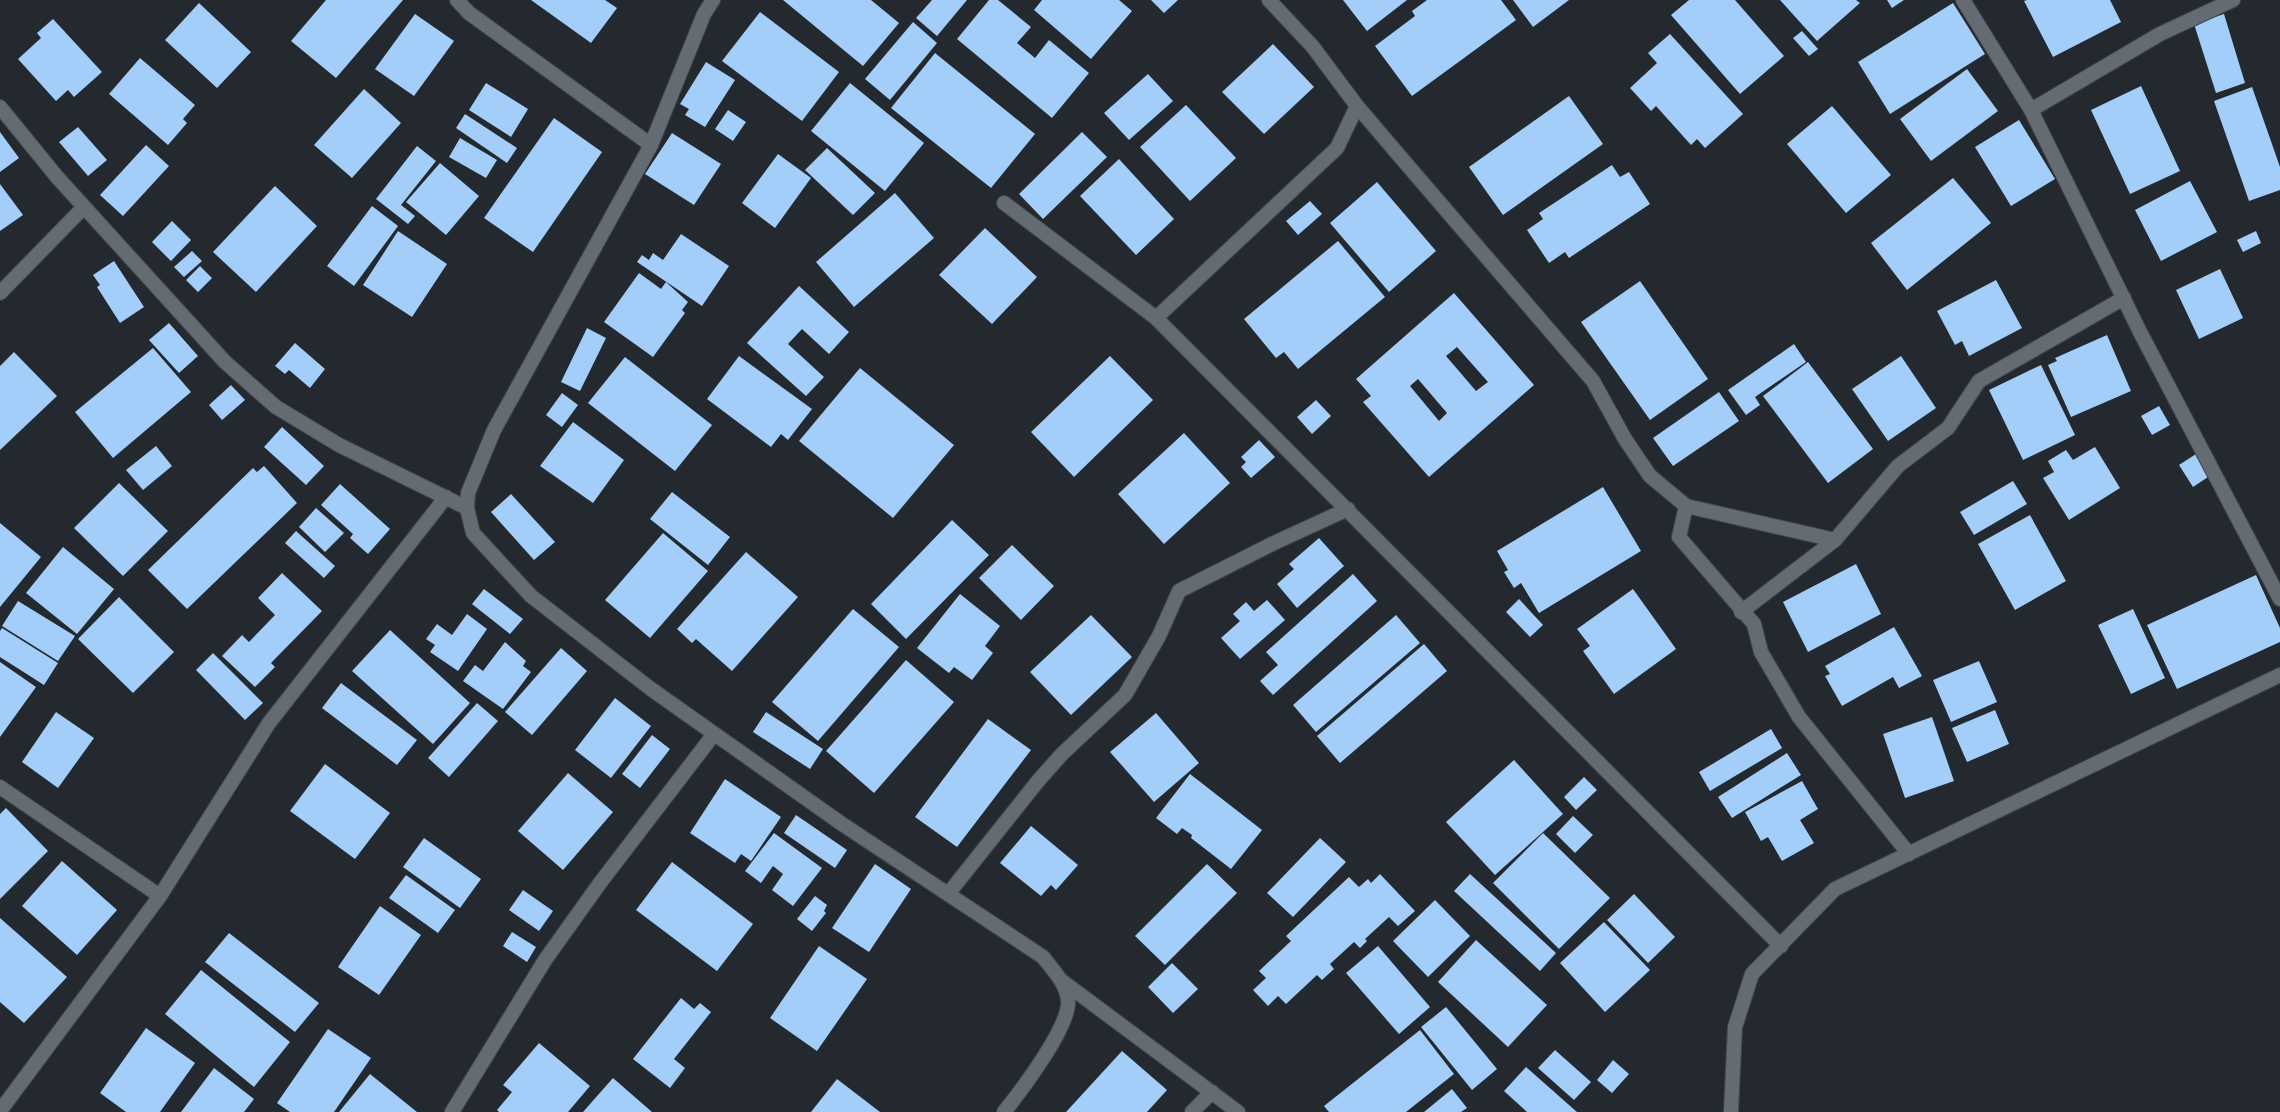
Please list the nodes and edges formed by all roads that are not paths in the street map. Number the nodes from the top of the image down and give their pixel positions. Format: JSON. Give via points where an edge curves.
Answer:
{"nodes":[{"id":1,"x":457,"y":0,"type":"edge"},
{"id":2,"x":713,"y":0,"type":"edge"},
{"id":3,"x":1269,"y":0,"type":"edge"},
{"id":4,"x":1962,"y":0,"type":"edge"},
{"id":5,"x":2233,"y":0,"type":"edge"},
{"id":6,"x":1357,"y":106,"type":"junction"},
{"id":7,"x":0,"y":107,"type":"edge"},
{"id":8,"x":2032,"y":110,"type":"junction"},
{"id":9,"x":651,"y":145,"type":"junction"},
{"id":10,"x":1004,"y":204,"type":"dead end"},
{"id":11,"x":84,"y":207,"type":"junction"},
{"id":12,"x":0,"y":293,"type":"edge"},
{"id":13,"x":2124,"y":298,"type":"junction"},
{"id":14,"x":1156,"y":318,"type":"junction"},
{"id":15,"x":446,"y":497,"type":"junction"},
{"id":16,"x":1686,"y":506,"type":"junction"},
{"id":17,"x":467,"y":508,"type":"junction"},
{"id":18,"x":1348,"y":509,"type":"junction"},
{"id":19,"x":1835,"y":540,"type":"junction"},
{"id":20,"x":2280,"y":599,"type":"edge"},
{"id":21,"x":1741,"y":612,"type":"junction"},
{"id":22,"x":2280,"y":675,"type":"edge"},
{"id":23,"x":714,"y":734,"type":"junction"},
{"id":24,"x":0,"y":787,"type":"edge"},
{"id":25,"x":1909,"y":854,"type":"junction"},
{"id":26,"x":948,"y":894,"type":"junction"},
{"id":27,"x":160,"y":896,"type":"junction"},
{"id":28,"x":1781,"y":946,"type":"junction"},
{"id":29,"x":1062,"y":981,"type":"junction"},
{"id":30,"x":1212,"y":1092,"type":"junction"},
{"id":31,"x":0,"y":1111,"type":"edge"},
{"id":32,"x":452,"y":1112,"type":"edge"},
{"id":33,"x":1004,"y":1112,"type":"edge"},
{"id":34,"x":1192,"y":1112,"type":"edge"},
{"id":35,"x":1238,"y":1112,"type":"edge"},
{"id":36,"x":1731,"y":1112,"type":"edge"}],
"edges":[{"from":1,"to":9,"type":"street"},
{"from":2,"to":9,"type":"street","via":[[704,14]]},
{"from":3,"to":6,"type":"street","via":[[1313,47]]},
{"from":4,"to":8,"type":"street"},
{"from":5,"to":8,"type":"street","via":[[2160,34]]},
{"from":6,"to":14,"type":"street","via":[[1337,148]]},
{"from":6,"to":16,"type":"street","via":[[1593,380],[1624,439],[1650,476]]},
{"from":7,"to":11,"type":"street"},
{"from":8,"to":13,"type":"street"},
{"from":9,"to":17,"type":"street","via":[[494,430],[468,493]]},
{"from":10,"to":14,"type":"street"},
{"from":11,"to":12,"type":"street"},
{"from":11,"to":15,"type":"street","via":[[225,362],[276,407],[339,446]]},
{"from":13,"to":19,"type":"street","via":[[1979,381],[1948,428],[1898,466]]},
{"from":13,"to":20,"type":"street"},
{"from":14,"to":18,"type":"street"},
{"from":15,"to":17,"type":"street"},
{"from":15,"to":27,"type":"street","via":[[312,664],[269,723]]},
{"from":16,"to":19,"type":"street"},
{"from":16,"to":21,"type":"street","via":[[1679,537]]},
{"from":17,"to":23,"type":"street","via":[[474,533],[531,596]]},
{"from":18,"to":26,"type":"street","via":[[1179,591],[1160,636],[1125,695],[1062,754]]},
{"from":18,"to":28,"type":"street"},
{"from":19,"to":21,"type":"street"},
{"from":21,"to":25,"type":"street","via":[[1754,624],[1761,652],[1799,717]]},
{"from":22,"to":25,"type":"street"},
{"from":23,"to":26,"type":"street"},
{"from":23,"to":32,"type":"street","via":[[545,960]]},
{"from":24,"to":27,"type":"street"},
{"from":25,"to":28,"type":"street","via":[[1834,890]]},
{"from":26,"to":29,"type":"street","via":[[1043,957]]},
{"from":27,"to":31,"type":"street"},
{"from":28,"to":36,"type":"street","via":[[1752,974],[1735,1027]]},
{"from":29,"to":30,"type":"street"},
{"from":29,"to":33,"type":"street","via":[[1068,1000],[1064,1024]]},
{"from":30,"to":34,"type":"street"},
{"from":30,"to":35,"type":"street"}]}
